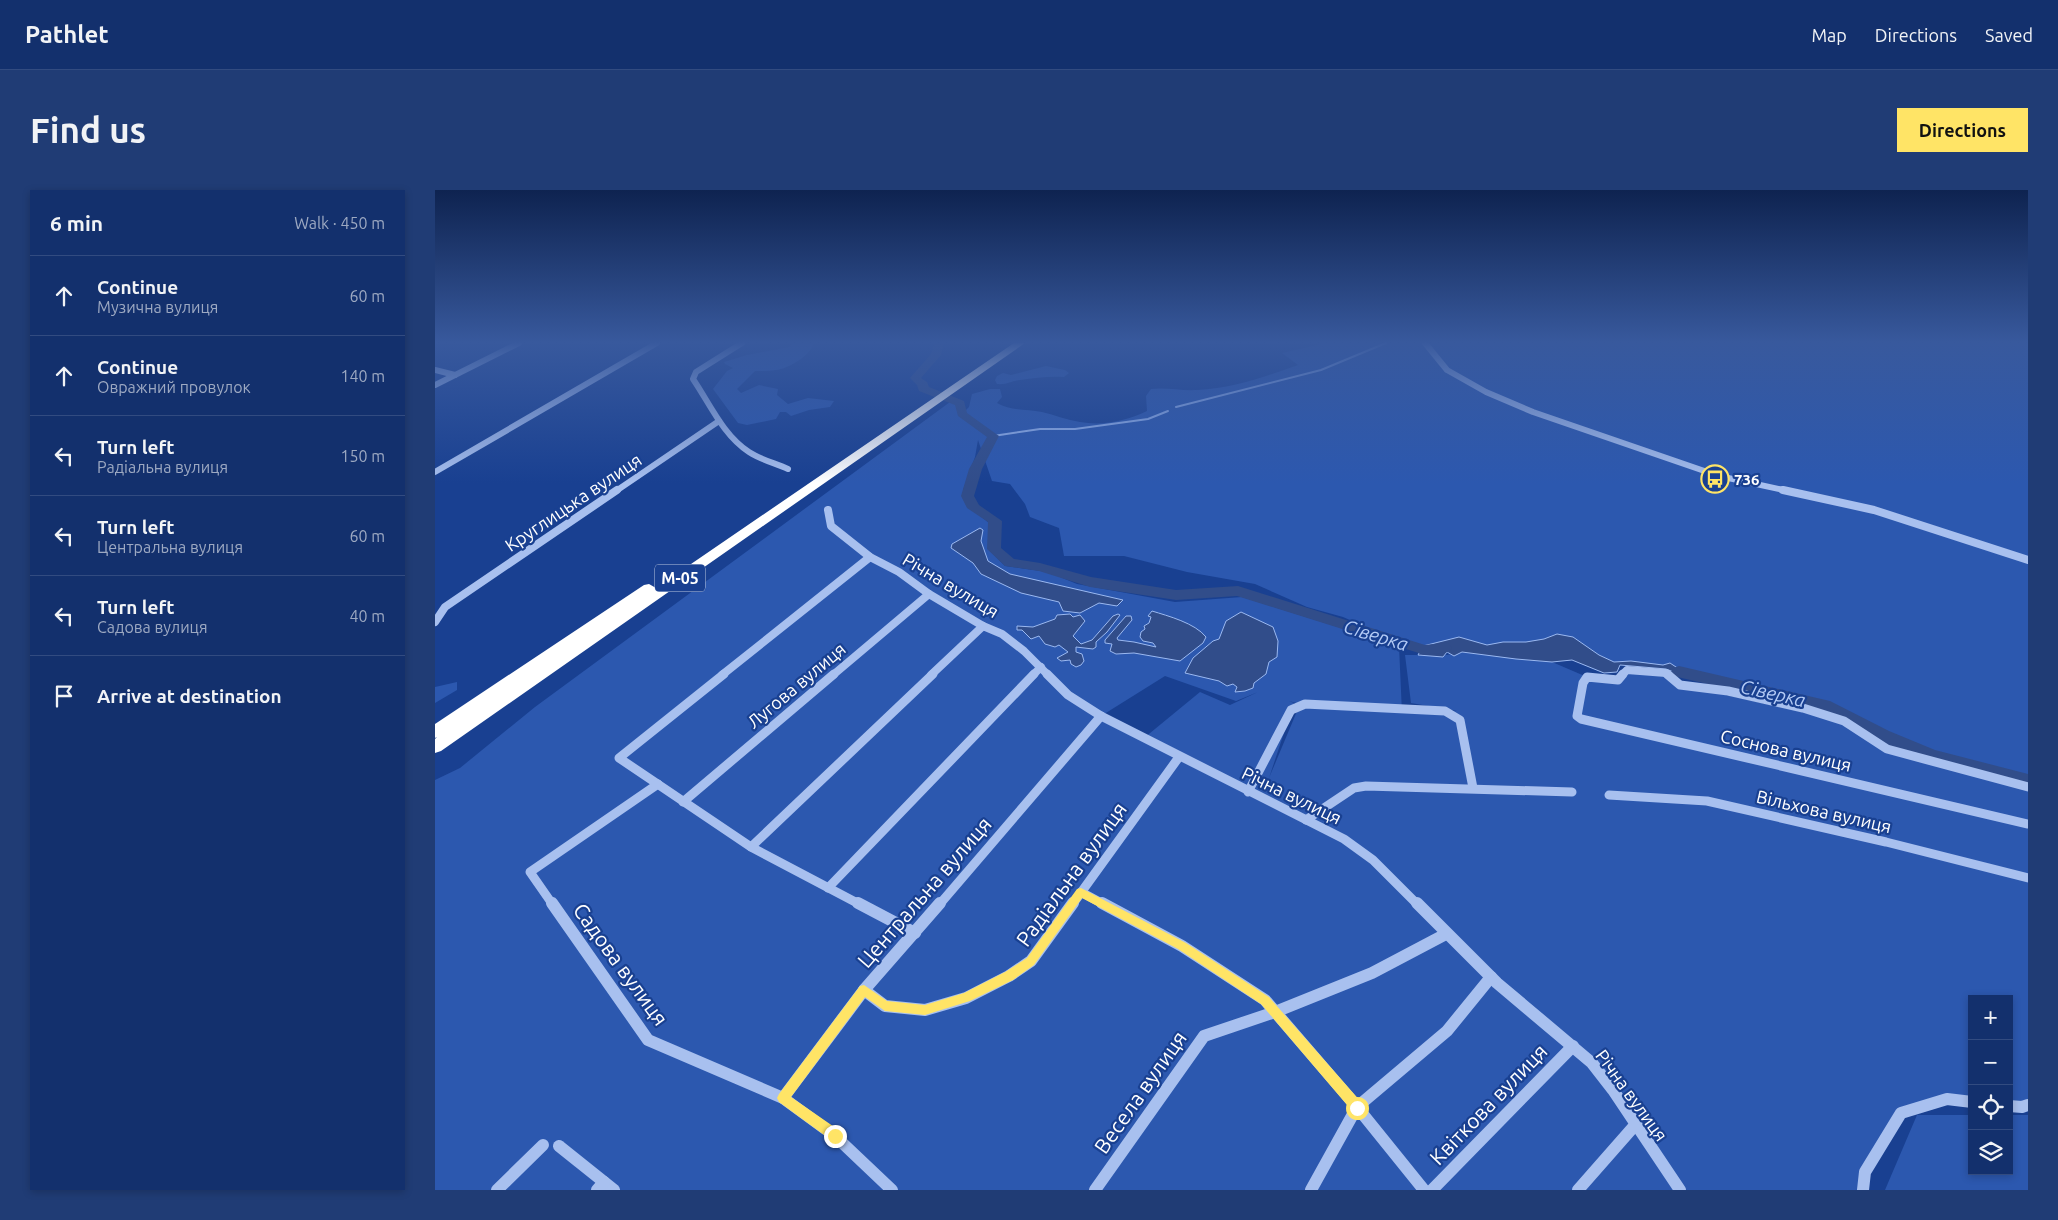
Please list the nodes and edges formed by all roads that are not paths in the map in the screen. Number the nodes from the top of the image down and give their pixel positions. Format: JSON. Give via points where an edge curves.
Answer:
{"nodes":[{"id":1,"x":577,"y":390,"type":"edge"},
{"id":2,"x":700,"y":390,"type":"edge"},
{"id":3,"x":948,"y":390,"type":"edge"},
{"id":4,"x":1483,"y":390,"type":"edge"},
{"id":5,"x":921,"y":408,"type":"junction"},
{"id":6,"x":719,"y":421,"type":"junction"},
{"id":7,"x":788,"y":469,"type":"dead end"},
{"id":8,"x":435,"y":472,"type":"edge"},
{"id":9,"x":828,"y":510,"type":"dead end"},
{"id":10,"x":870,"y":558,"type":"junction"},
{"id":11,"x":2028,"y":560,"type":"edge"},
{"id":12,"x":929,"y":594,"type":"junction"},
{"id":13,"x":435,"y":603,"type":"edge"},
{"id":14,"x":445,"y":607,"type":"junction"},
{"id":15,"x":435,"y":622,"type":"edge"},
{"id":16,"x":983,"y":626,"type":"junction"},
{"id":17,"x":1041,"y":667,"type":"junction"},
{"id":18,"x":1101,"y":716,"type":"junction"},
{"id":19,"x":435,"y":732,"type":"edge"},
{"id":20,"x":435,"y":747,"type":"edge"},
{"id":21,"x":1179,"y":757,"type":"junction"},
{"id":22,"x":658,"y":784,"type":"junction"},
{"id":23,"x":2028,"y":787,"type":"edge"},
{"id":24,"x":1473,"y":788,"type":"junction"},
{"id":25,"x":1248,"y":792,"type":"junction"},
{"id":26,"x":1572,"y":792,"type":"dead end"},
{"id":27,"x":1609,"y":795,"type":"dead end"},
{"id":28,"x":683,"y":802,"type":"junction"},
{"id":29,"x":1306,"y":820,"type":"junction"},
{"id":30,"x":2028,"y":824,"type":"edge"},
{"id":31,"x":751,"y":847,"type":"junction"},
{"id":32,"x":531,"y":872,"type":"joint"},
{"id":33,"x":2028,"y":878,"type":"edge"},
{"id":34,"x":828,"y":888,"type":"junction"},
{"id":35,"x":1081,"y":892,"type":"junction"},
{"id":36,"x":915,"y":933,"type":"junction"},
{"id":37,"x":1446,"y":934,"type":"junction"},
{"id":38,"x":1491,"y":977,"type":"junction"},
{"id":39,"x":864,"y":990,"type":"junction"},
{"id":40,"x":1275,"y":1012,"type":"junction"},
{"id":41,"x":1573,"y":1046,"type":"junction"},
{"id":42,"x":783,"y":1098,"type":"junction"},
{"id":43,"x":1968,"y":1102,"type":"edge"},
{"id":44,"x":2028,"y":1105,"type":"edge"},
{"id":45,"x":2013,"y":1106,"type":"edge"},
{"id":46,"x":1357,"y":1108,"type":"junction"},
{"id":47,"x":1636,"y":1124,"type":"junction"},
{"id":48,"x":543,"y":1145,"type":"dead end"},
{"id":49,"x":559,"y":1146,"type":"dead end"},
{"id":50,"x":605,"y":1187,"type":"edge"},
{"id":51,"x":889,"y":1189,"type":"edge"},
{"id":52,"x":497,"y":1190,"type":"edge"},
{"id":53,"x":1095,"y":1190,"type":"edge"},
{"id":54,"x":1311,"y":1190,"type":"edge"},
{"id":55,"x":1424,"y":1190,"type":"edge"},
{"id":56,"x":1432,"y":1190,"type":"edge"},
{"id":57,"x":1578,"y":1190,"type":"edge"},
{"id":58,"x":1680,"y":1190,"type":"edge"},
{"id":59,"x":1863,"y":1190,"type":"edge"}],
"edges":[{"from":1,"to":8,"type":"street"},
{"from":2,"to":6,"type":"street"},
{"from":3,"to":5,"type":"highway","number":"М-05"},
{"from":4,"to":11,"type":"street","via":[[1533,412],[1719,476],[1874,510]]},
{"from":5,"to":19,"type":"highway","number":"М-05"},
{"from":5,"to":20,"type":"highway","number":"М-05"},
{"from":6,"to":7,"type":"street","via":[[749,452]]},
{"from":6,"to":14,"type":"street","name":"Круглицька вулиця"},
{"from":9,"to":10,"type":"street","name":"Річна вулиця","via":[[831,526]]},
{"from":10,"to":12,"type":"street","name":"Річна вулиця","via":[[899,572]]},
{"from":10,"to":22,"type":"street","via":[[619,758]]},
{"from":12,"to":16,"type":"street","name":"Річна вулиця"},
{"from":12,"to":28,"type":"street","name":"Лугова вулиця"},
{"from":13,"to":14,"type":"street"},
{"from":14,"to":15,"type":"street"},
{"from":16,"to":17,"type":"street","name":"Річна вулиця","via":[[1002,634]]},
{"from":16,"to":31,"type":"street"},
{"from":17,"to":18,"type":"street","name":"Річна вулиця","via":[[1068,696]]},
{"from":17,"to":34,"type":"street"},
{"from":18,"to":21,"type":"street","name":"Річна вулиця"},
{"from":18,"to":36,"type":"street","name":"Центральна вулиця"},
{"from":21,"to":25,"type":"street","name":"Річна вулиця"},
{"from":21,"to":35,"type":"street","name":"Радіальна вулиця"},
{"from":22,"to":28,"type":"street"},
{"from":22,"to":32,"type":"street"},
{"from":23,"to":30,"type":"street","name":"Соснова вулиця","via":[[1887,749],[1844,721],[1803,708],[1728,691],[1680,685],[1666,673],[1627,670],[1619,680],[1587,676],[1583,683],[1577,716],[1581,719]]},
{"from":24,"to":25,"type":"street","via":[[1460,720],[1445,711],[1305,704],[1291,710]]},
{"from":24,"to":26,"type":"street"},
{"from":24,"to":29,"type":"street","via":[[1354,788]]},
{"from":25,"to":29,"type":"street","name":"Річна вулиця"},
{"from":27,"to":33,"type":"street","name":"Вільхова вулиця","via":[[1707,801]]},
{"from":28,"to":31,"type":"street"},
{"from":29,"to":37,"type":"street","name":"Річна вулиця","via":[[1344,839],[1373,860]]},
{"from":31,"to":34,"type":"street"},
{"from":32,"to":42,"type":"street","name":"Садова вулиця","via":[[648,1040]]},
{"from":34,"to":36,"type":"street"},
{"from":35,"to":39,"type":"street","name":"Радіальна вулиця","via":[[1031,961],[966,998],[925,1010],[885,1006]]},
{"from":35,"to":40,"type":"street","via":[[1182,946],[1265,1000]]},
{"from":36,"to":39,"type":"street","name":"Центральна вулиця"},
{"from":37,"to":38,"type":"street","name":"Річна вулиця"},
{"from":37,"to":40,"type":"street","name":"Весела вулиця","via":[[1372,973]]},
{"from":38,"to":41,"type":"street","name":"Річна вулиця"},
{"from":38,"to":46,"type":"street","via":[[1447,1031]]},
{"from":39,"to":42,"type":"street","name":"Центральна вулиця"},
{"from":40,"to":46,"type":"street"},
{"from":40,"to":53,"type":"street","name":"Весела вулиця","via":[[1204,1036]]},
{"from":41,"to":47,"type":"street","name":"Річна вулиця","via":[[1592,1063]]},
{"from":41,"to":56,"type":"street","name":"Квіткова вулиця"},
{"from":42,"to":51,"type":"street","name":"Садова вулиця","via":[[835,1136]]},
{"from":43,"to":59,"type":"street","via":[[1947,1099],[1901,1114],[1865,1172]]},
{"from":44,"to":45,"type":"street"},
{"from":46,"to":54,"type":"street"},
{"from":46,"to":55,"type":"street"},
{"from":47,"to":57,"type":"street"},
{"from":47,"to":58,"type":"street","name":"Річна вулиця"},
{"from":48,"to":52,"type":"street"},
{"from":49,"to":50,"type":"street"}]}
